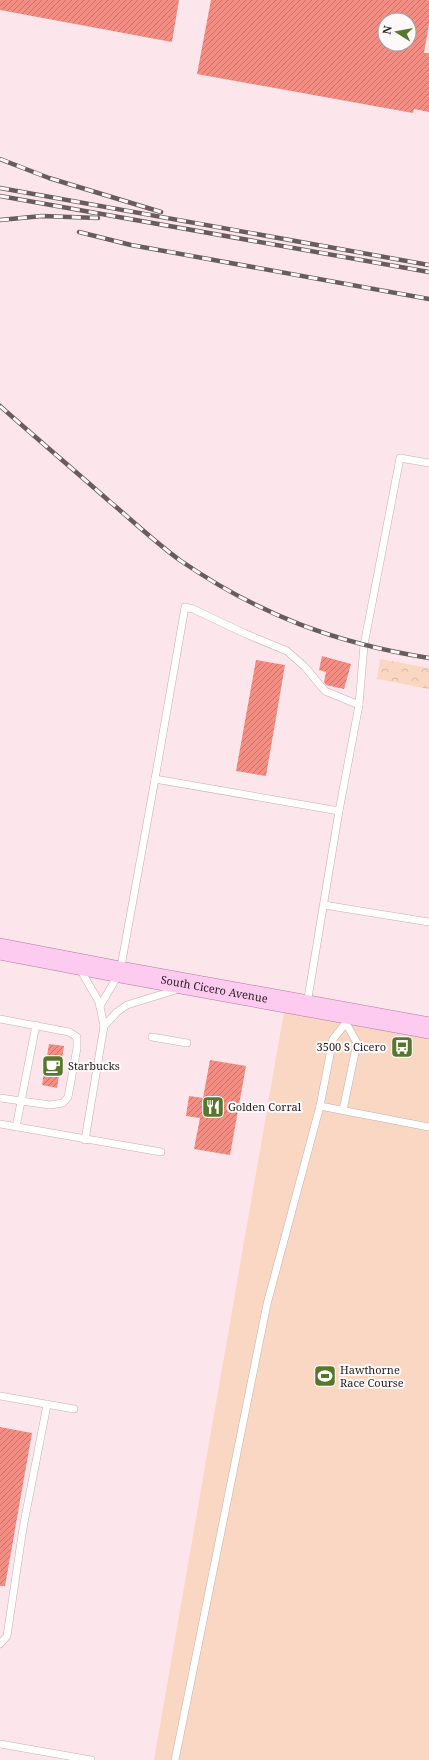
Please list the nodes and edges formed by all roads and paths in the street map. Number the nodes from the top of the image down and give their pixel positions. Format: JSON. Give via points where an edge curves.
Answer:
{"nodes":[{"id":1,"x":429,"y":463,"type":"edge"},
{"id":2,"x":359,"y":705,"type":"junction"},
{"id":3,"x":155,"y":779,"type":"junction"},
{"id":4,"x":339,"y":811,"type":"junction"},
{"id":5,"x":324,"y":905,"type":"junction"},
{"id":6,"x":429,"y":922,"type":"edge"},
{"id":7,"x":0,"y":948,"type":"edge"},
{"id":8,"x":77,"y":964,"type":"junction"},
{"id":9,"x":120,"y":972,"type":"junction"},
{"id":10,"x":192,"y":985,"type":"junction"},
{"id":11,"x":100,"y":1006,"type":"junction"},
{"id":12,"x":307,"y":1006,"type":"junction"},
{"id":13,"x":347,"y":1018,"type":"junction"},
{"id":14,"x":0,"y":1019,"type":"edge"},
{"id":15,"x":36,"y":1025,"type":"junction"},
{"id":16,"x":104,"y":1026,"type":"junction"},
{"id":17,"x":429,"y":1028,"type":"edge"},
{"id":18,"x":152,"y":1037,"type":"dead end"},
{"id":19,"x":186,"y":1043,"type":"dead end"},
{"id":20,"x":0,"y":1098,"type":"edge"},
{"id":21,"x":21,"y":1102,"type":"junction"},
{"id":22,"x":320,"y":1106,"type":"junction"},
{"id":23,"x":343,"y":1110,"type":"junction"},
{"id":24,"x":0,"y":1124,"type":"edge"},
{"id":25,"x":16,"y":1127,"type":"junction"},
{"id":26,"x":429,"y":1127,"type":"edge"},
{"id":27,"x":85,"y":1140,"type":"junction"},
{"id":28,"x":161,"y":1152,"type":"dead end"},
{"id":29,"x":0,"y":1396,"type":"edge"},
{"id":30,"x":47,"y":1405,"type":"junction"},
{"id":31,"x":74,"y":1409,"type":"dead end"},
{"id":32,"x":0,"y":1644,"type":"edge"},
{"id":33,"x":0,"y":1744,"type":"edge"},
{"id":34,"x":91,"y":1760,"type":"edge"},
{"id":35,"x":175,"y":1760,"type":"edge"}],
"edges":[{"from":1,"to":2,"type":"lane","via":[[400,458],[364,645]]},
{"from":2,"to":3,"type":"lane","via":[[325,691],[305,667],[287,651],[186,607]]},
{"from":2,"to":4,"type":"lane"},
{"from":3,"to":4,"type":"lane"},
{"from":3,"to":9,"type":"lane"},
{"from":4,"to":5,"type":"lane"},
{"from":5,"to":6,"type":"lane"},
{"from":5,"to":12,"type":"lane"},
{"from":7,"to":8,"type":"main road","name":"South Cicero Avenue"},
{"from":8,"to":9,"type":"main road","name":"South Cicero Avenue"},
{"from":8,"to":11,"type":"lane"},
{"from":9,"to":10,"type":"main road","name":"South Cicero Avenue"},
{"from":9,"to":11,"type":"lane"},
{"from":10,"to":12,"type":"main road","name":"South Cicero Avenue"},
{"from":10,"to":16,"type":"lane","via":[[127,1005]]},
{"from":11,"to":16,"type":"lane"},
{"from":12,"to":13,"type":"main road","name":"South Cicero Avenue"},
{"from":13,"to":17,"type":"main road","name":"South Cicero Avenue"},
{"from":13,"to":22,"type":"lane","via":[[333,1038]]},
{"from":13,"to":23,"type":"lane","via":[[357,1043]]},
{"from":14,"to":15,"type":"lane"},
{"from":15,"to":21,"type":"lane"},
{"from":15,"to":21,"type":"lane","via":[[69,1032],[77,1037],[71,1082],[68,1097],[63,1103],[50,1105]]},
{"from":16,"to":27,"type":"lane"},
{"from":18,"to":19,"type":"lane"},
{"from":20,"to":21,"type":"lane"},
{"from":21,"to":25,"type":"lane"},
{"from":22,"to":23,"type":"lane"},
{"from":22,"to":35,"type":"lane","via":[[258,1342]]},
{"from":23,"to":26,"type":"lane"},
{"from":24,"to":25,"type":"lane"},
{"from":25,"to":27,"type":"lane"},
{"from":27,"to":28,"type":"lane"},
{"from":29,"to":30,"type":"lane"},
{"from":30,"to":31,"type":"lane"},
{"from":30,"to":32,"type":"lane","via":[[23,1528],[7,1636]]},
{"from":33,"to":34,"type":"lane"}]}
